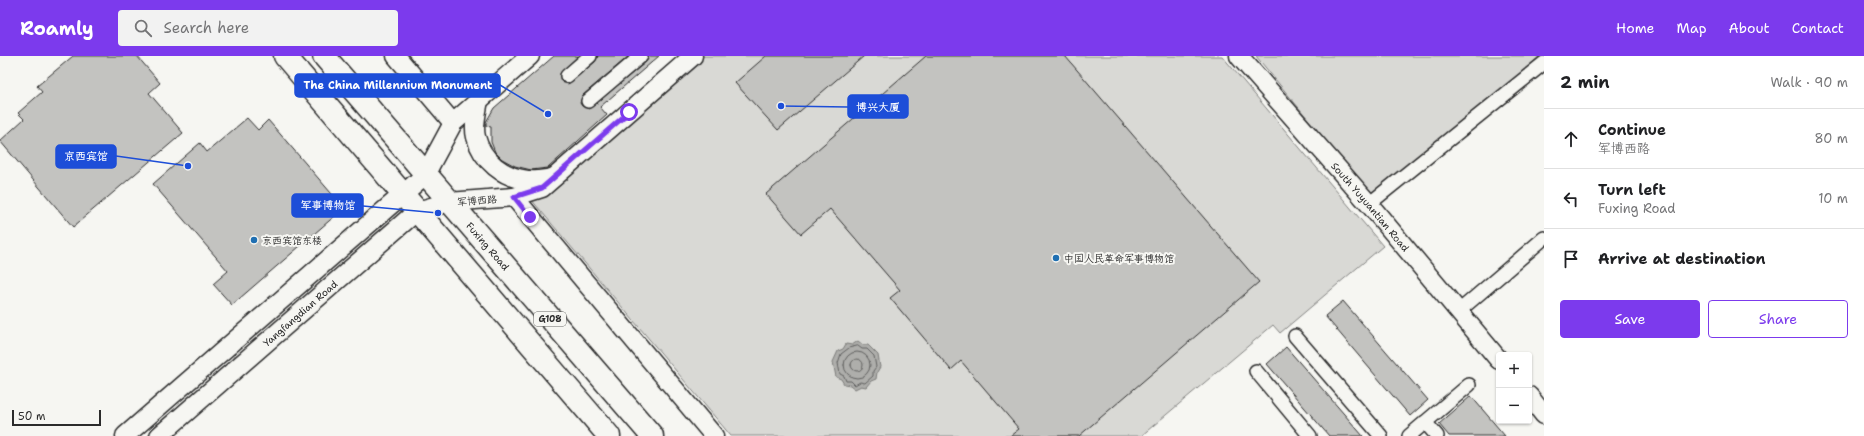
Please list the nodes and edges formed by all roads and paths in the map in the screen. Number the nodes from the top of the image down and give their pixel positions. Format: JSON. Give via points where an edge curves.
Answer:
{"nodes":[{"id":1,"x":285,"y":56,"type":"edge"},
{"id":2,"x":324,"y":56,"type":"edge"},
{"id":3,"x":396,"y":56,"type":"edge"},
{"id":4,"x":530,"y":56,"type":"edge"},
{"id":5,"x":590,"y":56,"type":"edge"},
{"id":6,"x":641,"y":56,"type":"edge"},
{"id":7,"x":693,"y":56,"type":"edge"},
{"id":8,"x":1239,"y":56,"type":"edge"},
{"id":9,"x":1544,"y":63,"type":"edge"},
{"id":10,"x":567,"y":76,"type":"dead end"},
{"id":11,"x":479,"y":100,"type":"junction"},
{"id":12,"x":588,"y":101,"type":"dead end"},
{"id":13,"x":453,"y":123,"type":"junction"},
{"id":14,"x":425,"y":175,"type":"junction"},
{"id":15,"x":553,"y":178,"type":"junction"},
{"id":16,"x":403,"y":194,"type":"junction"},
{"id":17,"x":514,"y":197,"type":"junction"},
{"id":18,"x":449,"y":202,"type":"junction"},
{"id":19,"x":1368,"y":204,"type":"junction"},
{"id":20,"x":417,"y":211,"type":"junction"},
{"id":21,"x":1544,"y":238,"type":"edge"},
{"id":22,"x":1459,"y":311,"type":"junction"},
{"id":23,"x":1295,"y":336,"type":"dead end"},
{"id":24,"x":1496,"y":356,"type":"edge"},
{"id":25,"x":1256,"y":371,"type":"dead end"},
{"id":26,"x":1469,"y":384,"type":"dead end"},
{"id":27,"x":1532,"y":400,"type":"edge"},
{"id":28,"x":1544,"y":415,"type":"edge"},
{"id":29,"x":1425,"y":422,"type":"junction"},
{"id":30,"x":125,"y":436,"type":"edge"},
{"id":31,"x":159,"y":436,"type":"edge"},
{"id":32,"x":609,"y":436,"type":"edge"},
{"id":33,"x":652,"y":436,"type":"edge"},
{"id":34,"x":714,"y":436,"type":"edge"},
{"id":35,"x":1310,"y":436,"type":"edge"},
{"id":36,"x":1381,"y":436,"type":"edge"},
{"id":37,"x":1409,"y":436,"type":"edge"},
{"id":38,"x":1437,"y":436,"type":"edge"}],
"edges":[{"from":1,"to":16,"type":"highway","number":"G108"},
{"from":2,"to":14,"type":"highway","name":"Fuxing Road","number":"G108"},
{"from":3,"to":13,"type":"street"},
{"from":4,"to":11,"type":"street"},
{"from":5,"to":10,"type":"street"},
{"from":6,"to":12,"type":"street"},
{"from":7,"to":15,"type":"street","name":"军博西路"},
{"from":8,"to":19,"type":"street","name":"South Yuyuantian Road"},
{"from":9,"to":19,"type":"street"},
{"from":11,"to":13,"type":"street"},
{"from":11,"to":15,"type":"street","via":[[476,136],[481,150],[494,166],[508,176],[527,180]]},
{"from":13,"to":14,"type":"street"},
{"from":14,"to":16,"type":"street"},
{"from":14,"to":18,"type":"highway","name":"Fuxing Road","number":"G108"},
{"from":15,"to":17,"type":"street","name":"军博西路","via":[[535,191]]},
{"from":16,"to":20,"type":"highway","number":"G108"},
{"from":16,"to":30,"type":"street"},
{"from":17,"to":18,"type":"street","name":"军博西路"},
{"from":17,"to":34,"type":"street"},
{"from":18,"to":20,"type":"street","name":"Yangfangdian Road"},
{"from":18,"to":33,"type":"highway","name":"Fuxing Road","number":"G108"},
{"from":19,"to":22,"type":"street","name":"South Yuyuantian Road"},
{"from":20,"to":31,"type":"street","name":"Yangfangdian Road"},
{"from":20,"to":32,"type":"highway","number":"G108"},
{"from":21,"to":22,"type":"street"},
{"from":22,"to":24,"type":"street","name":"South Yuyuantian Road"},
{"from":23,"to":36,"type":"street"},
{"from":25,"to":35,"type":"street"},
{"from":26,"to":29,"type":"street"},
{"from":27,"to":28,"type":"street"},
{"from":29,"to":37,"type":"street"},
{"from":29,"to":38,"type":"street"}]}
